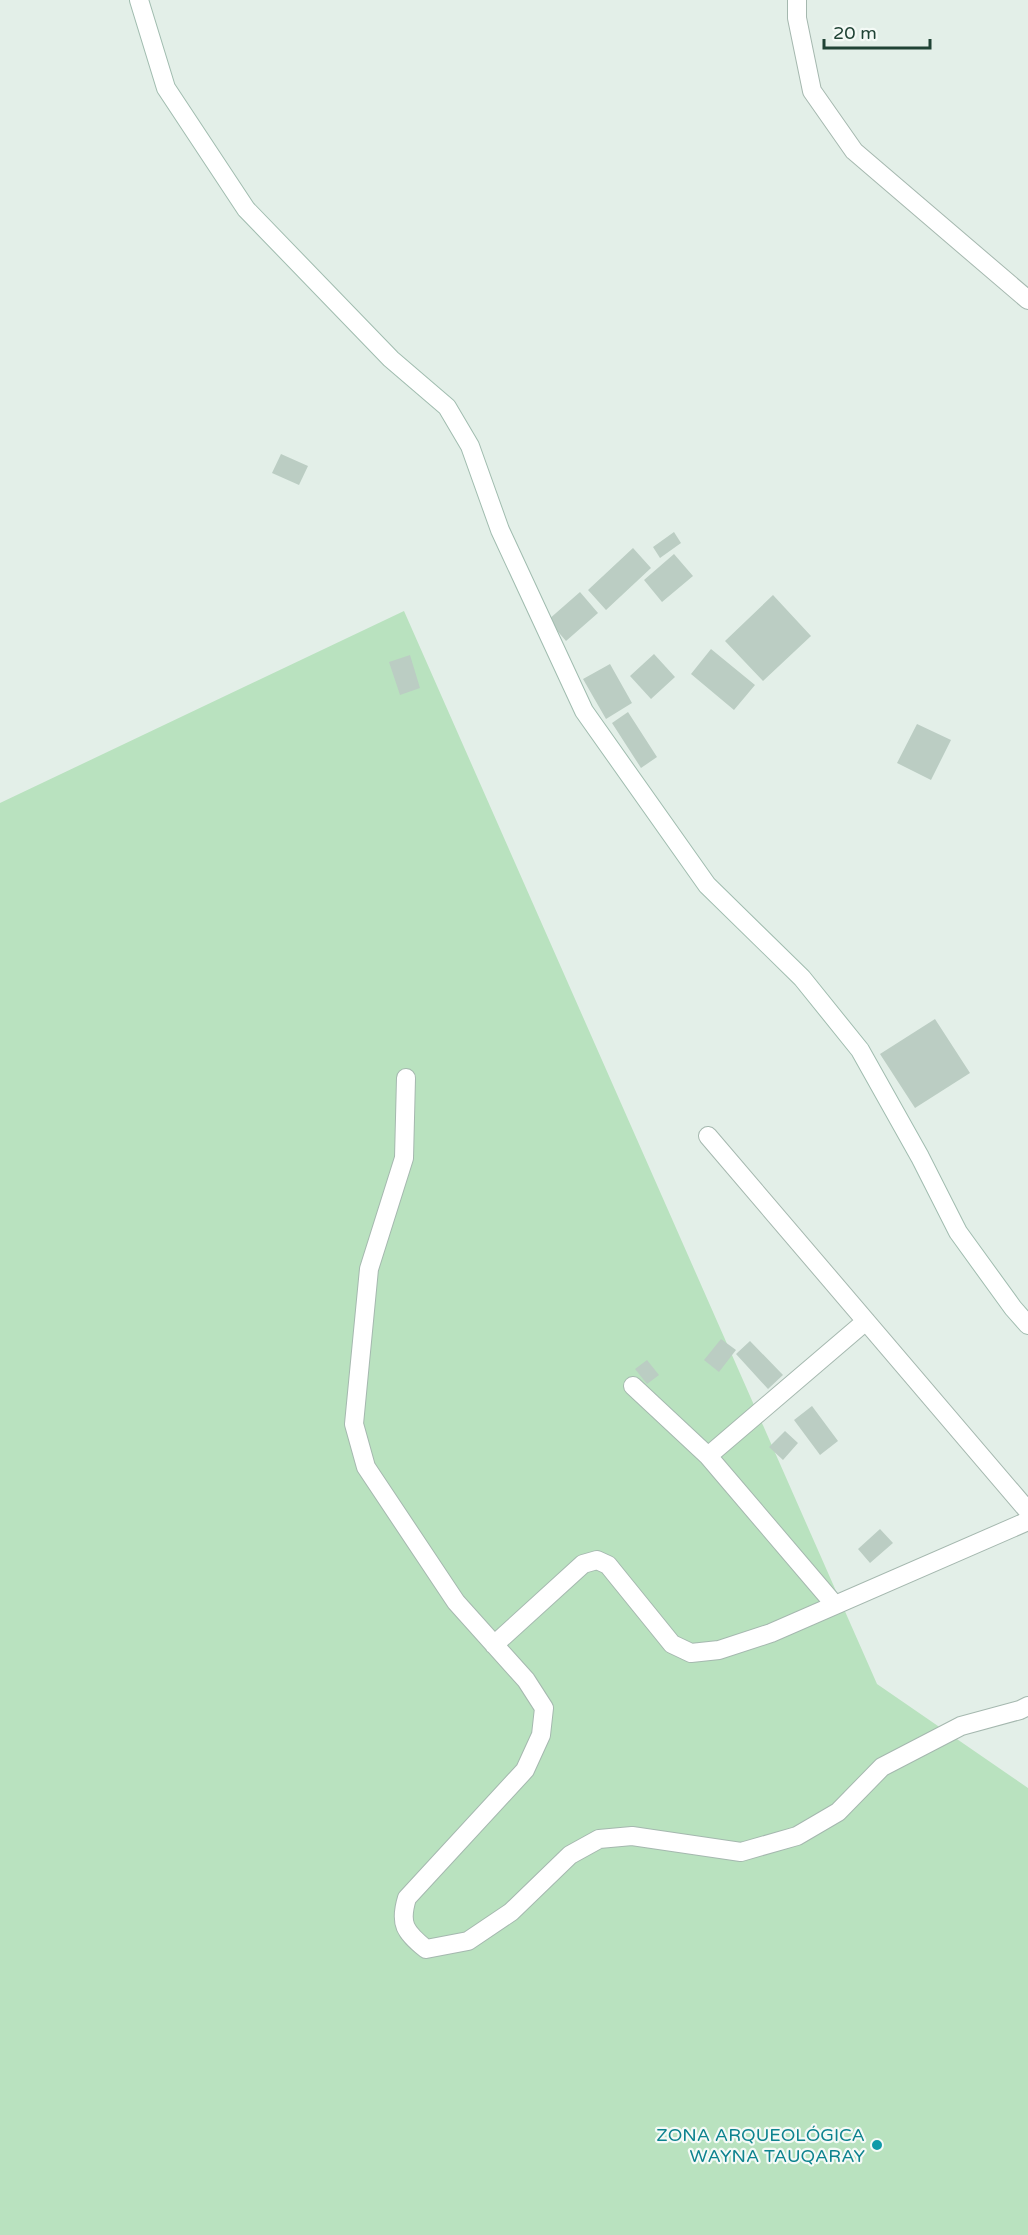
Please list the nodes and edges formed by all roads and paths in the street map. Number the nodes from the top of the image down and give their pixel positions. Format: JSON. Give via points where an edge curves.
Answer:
{"nodes":[{"id":1,"x":139,"y":0,"type":"edge"},
{"id":2,"x":797,"y":0,"type":"edge"},
{"id":3,"x":1028,"y":300,"type":"edge"},
{"id":4,"x":406,"y":1078,"type":"dead end"},
{"id":5,"x":708,"y":1136,"type":"dead end"},
{"id":6,"x":866,"y":1321,"type":"junction"},
{"id":7,"x":1028,"y":1324,"type":"edge"},
{"id":8,"x":633,"y":1386,"type":"dead end"},
{"id":9,"x":708,"y":1456,"type":"junction"},
{"id":10,"x":1028,"y":1511,"type":"edge"},
{"id":11,"x":1028,"y":1521,"type":"edge"},
{"id":12,"x":835,"y":1605,"type":"junction"},
{"id":13,"x":494,"y":1645,"type":"junction"},
{"id":14,"x":1028,"y":1706,"type":"edge"}],
"edges":[{"from":1,"to":7,"type":"street","via":[[166,88],[246,209],[391,359],[447,407],[470,446],[500,530],[584,711],[707,885],[802,978],[860,1050],[958,1232]]},
{"from":2,"to":3,"type":"street","via":[[812,91],[854,151]]},
{"from":4,"to":13,"type":"street","via":[[404,1158],[369,1269],[354,1424],[366,1467],[456,1602]]},
{"from":5,"to":6,"type":"street"},
{"from":6,"to":9,"type":"street"},
{"from":6,"to":10,"type":"street"},
{"from":8,"to":9,"type":"street"},
{"from":9,"to":12,"type":"street"},
{"from":11,"to":12,"type":"street"},
{"from":12,"to":13,"type":"street","via":[[771,1633],[719,1650],[691,1653],[672,1644],[608,1566],[597,1560],[583,1563]]},
{"from":13,"to":14,"type":"street","via":[[526,1680],[544,1708],[542,1735],[525,1770],[407,1898],[402,1915],[408,1935],[426,1949],[468,1941],[511,1912],[570,1855],[599,1839],[632,1836],[741,1852],[797,1836],[838,1812],[882,1767],[961,1725]]}]}
